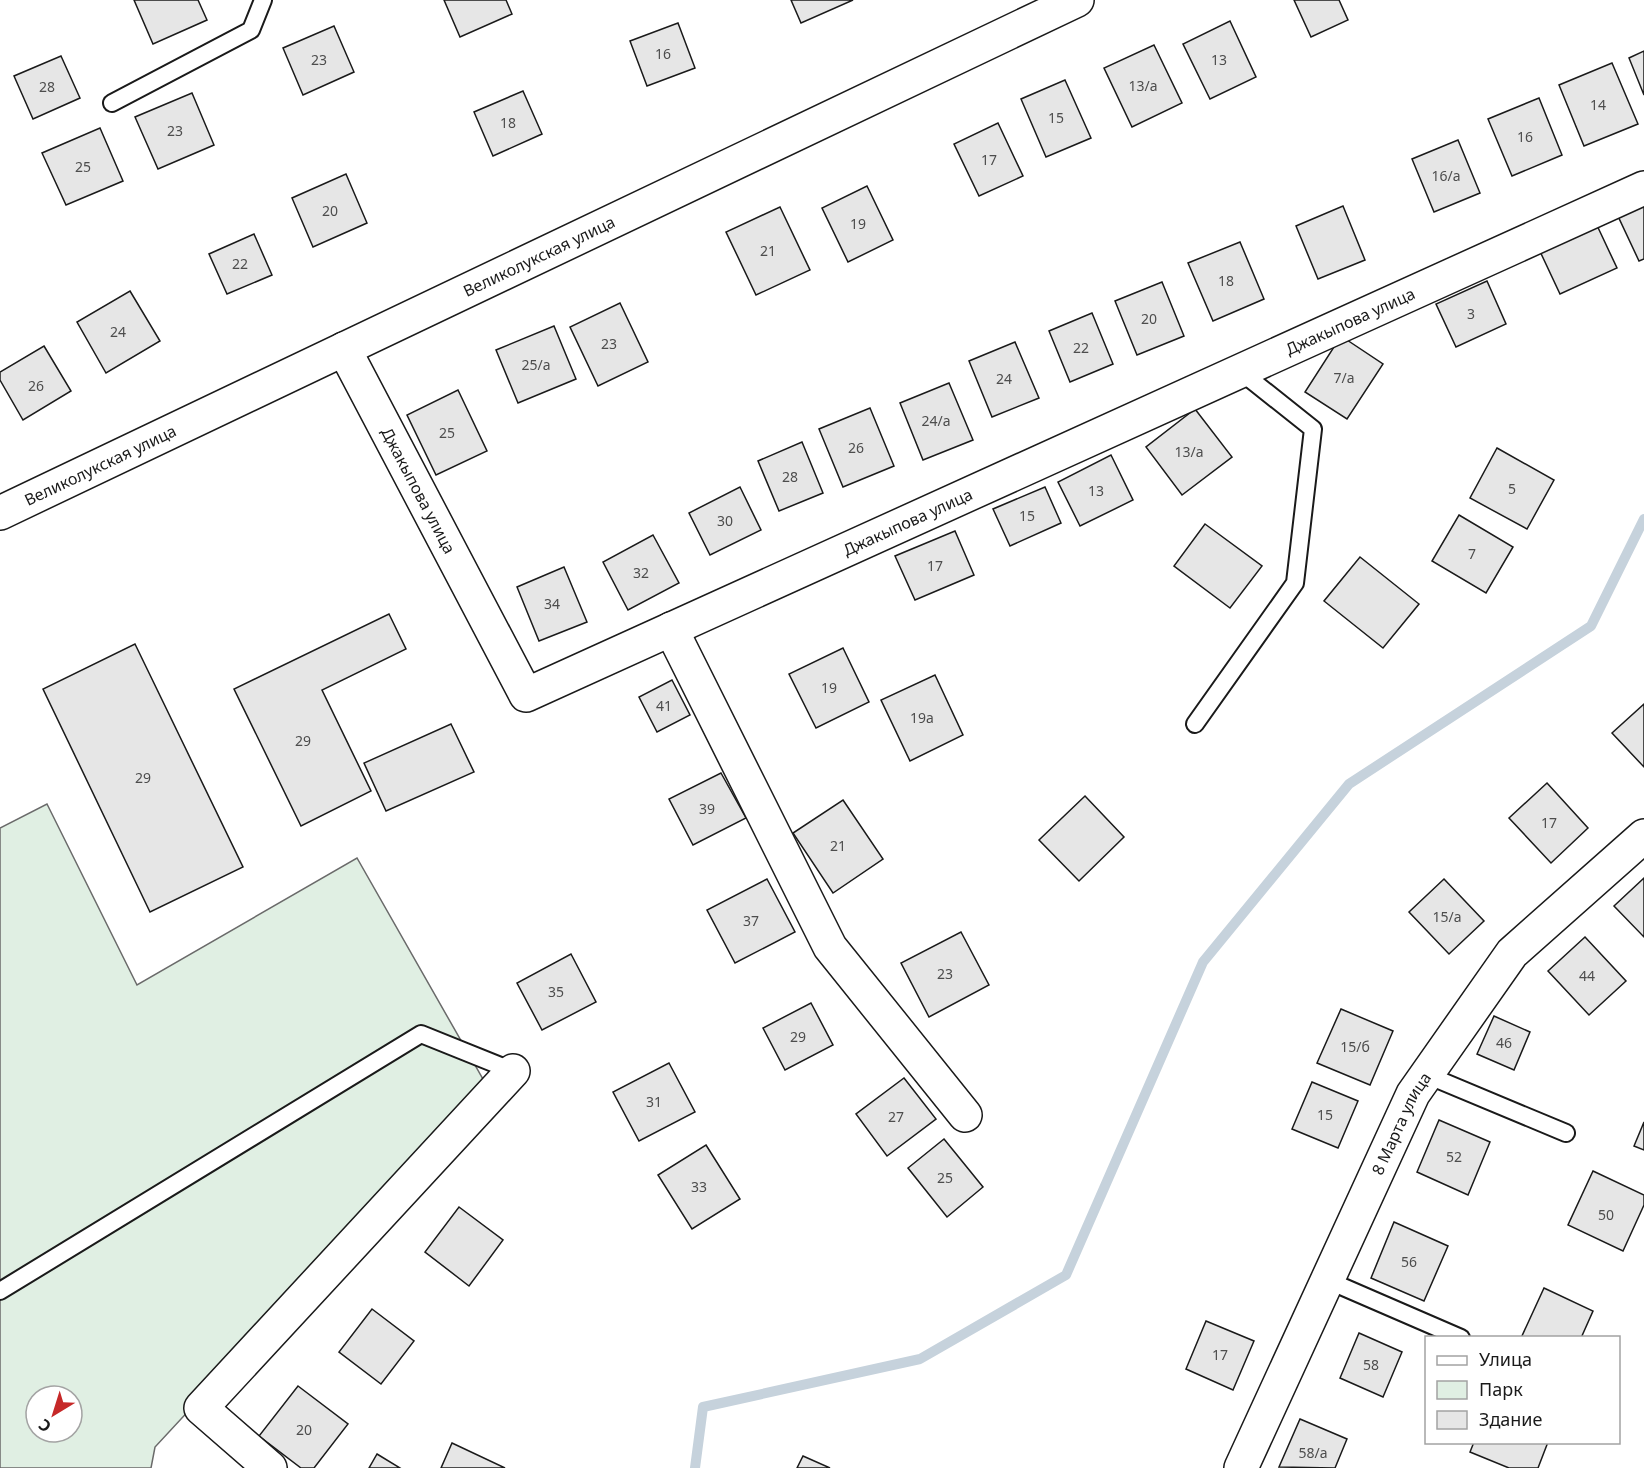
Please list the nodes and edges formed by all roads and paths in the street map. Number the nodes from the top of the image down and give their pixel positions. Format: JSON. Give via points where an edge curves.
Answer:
{"nodes":[{"id":1,"x":263,"y":0,"type":"edge"},
{"id":2,"x":1077,"y":0,"type":"edge"},
{"id":3,"x":112,"y":103,"type":"dead end"},
{"id":4,"x":1644,"y":188,"type":"edge"},
{"id":5,"x":344,"y":349,"type":"junction"},
{"id":6,"x":1240,"y":371,"type":"junction"},
{"id":7,"x":0,"y":513,"type":"edge"},
{"id":8,"x":670,"y":629,"type":"junction"},
{"id":9,"x":1195,"y":724,"type":"dead end"},
{"id":10,"x":1644,"y":836,"type":"edge"},
{"id":11,"x":513,"y":1071,"type":"joint"},
{"id":12,"x":1427,"y":1075,"type":"junction"},
{"id":13,"x":965,"y":1115,"type":"dead end"},
{"id":14,"x":1566,"y":1133,"type":"dead end"},
{"id":15,"x":1327,"y":1280,"type":"junction"},
{"id":16,"x":0,"y":1291,"type":"edge"},
{"id":17,"x":1456,"y":1336,"type":"edge"},
{"id":18,"x":270,"y":1468,"type":"edge"},
{"id":19,"x":1241,"y":1468,"type":"edge"}],
"edges":[{"from":1,"to":3,"type":"lane","via":[[250,30]]},
{"from":2,"to":5,"type":"street","name":"Великолукская улица"},
{"from":4,"to":6,"type":"street","name":"Джакыпова улица"},
{"from":5,"to":7,"type":"street","name":"Великолукская улица"},
{"from":5,"to":8,"type":"street","name":"Джакыпова улица","via":[[526,695]]},
{"from":6,"to":8,"type":"street","name":"Джакыпова улица"},
{"from":6,"to":9,"type":"lane","via":[[1313,429],[1295,583]]},
{"from":8,"to":13,"type":"street","via":[[830,947]]},
{"from":10,"to":12,"type":"street","name":"8 Марта улица","via":[[1512,953]]},
{"from":11,"to":16,"type":"lane","via":[[421,1034]]},
{"from":11,"to":18,"type":"street","via":[[201,1408]]},
{"from":12,"to":14,"type":"lane"},
{"from":12,"to":15,"type":"street","name":"8 Марта улица","via":[[1413,1094]]},
{"from":15,"to":17,"type":"lane"},
{"from":15,"to":19,"type":"street","name":"8 Марта улица"}]}
